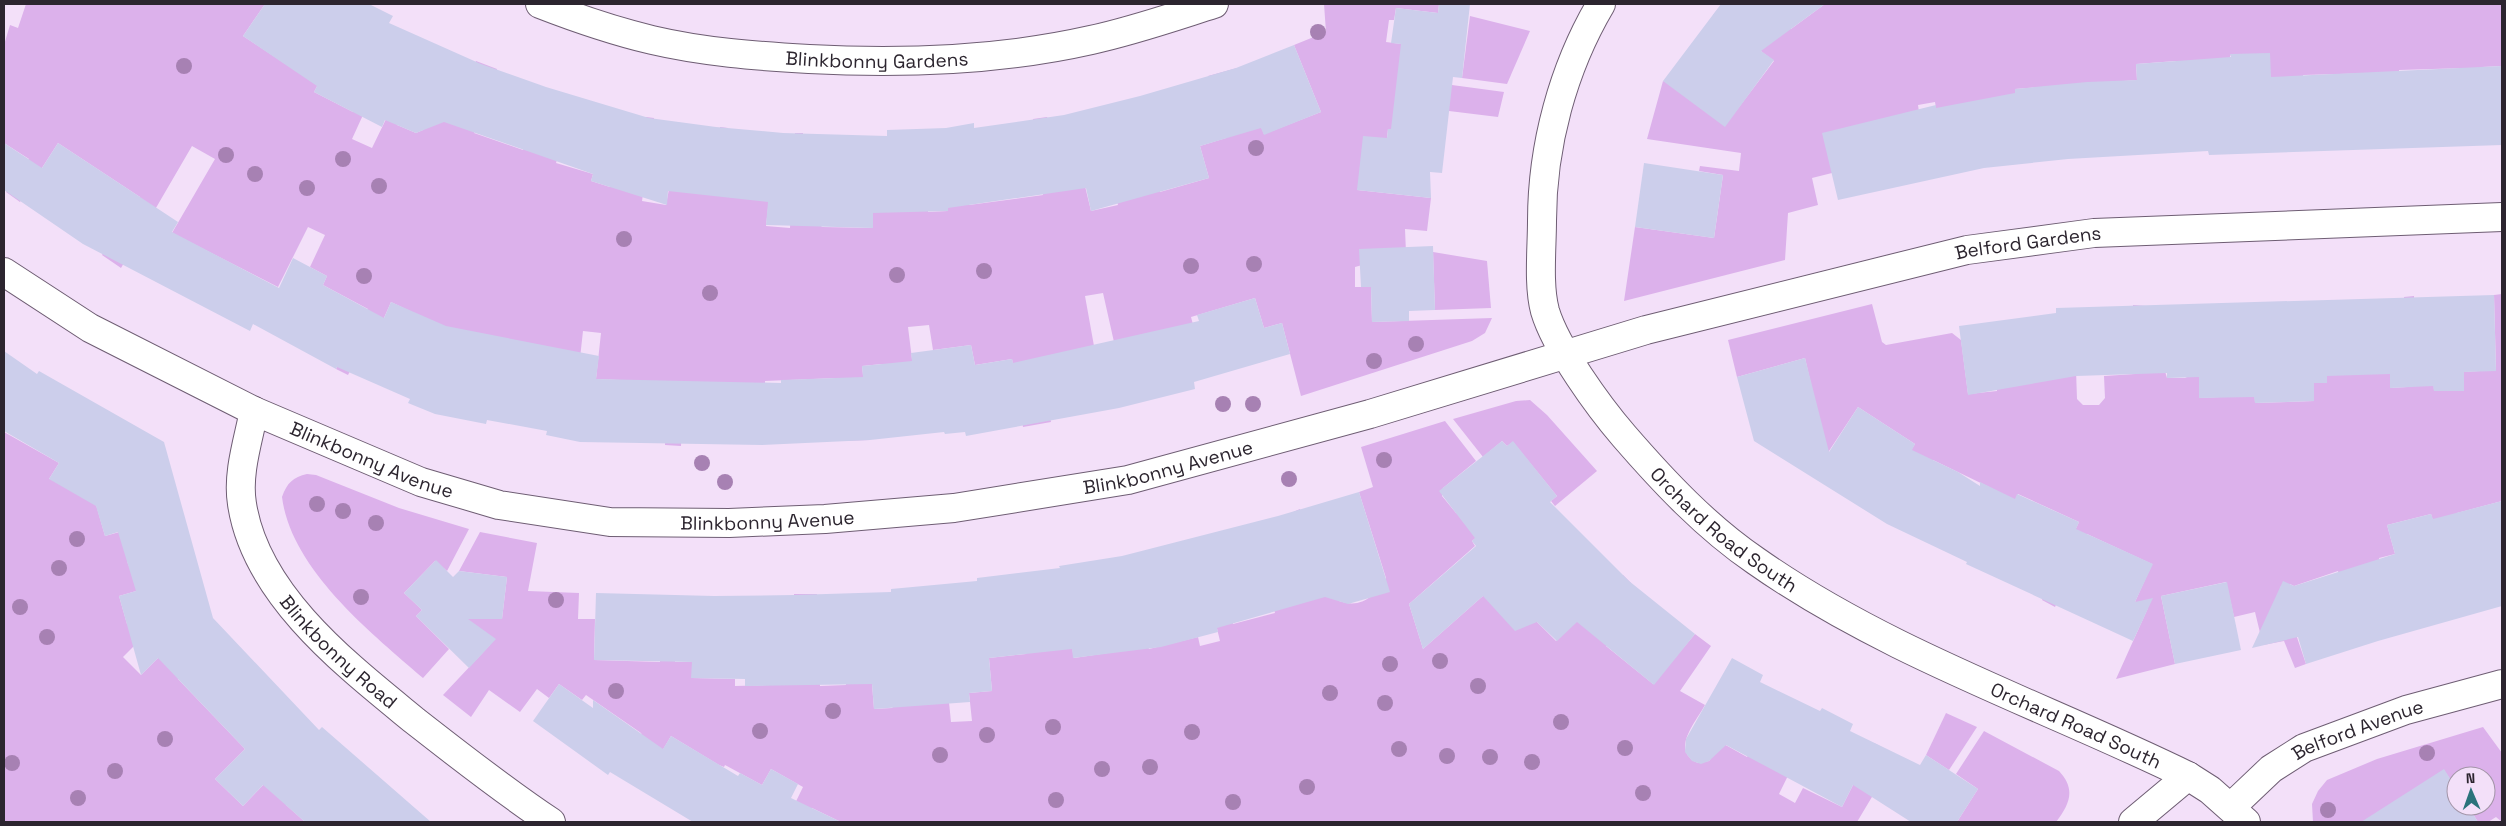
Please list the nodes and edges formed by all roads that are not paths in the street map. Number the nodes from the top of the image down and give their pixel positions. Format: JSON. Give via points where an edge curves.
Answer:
{"nodes":[{"id":1,"x":540,"y":4,"type":"edge"},
{"id":2,"x":1214,"y":4,"type":"edge"},
{"id":3,"x":1601,"y":4,"type":"edge"},
{"id":4,"x":2502,"y":217,"type":"edge"},
{"id":5,"x":4,"y":272,"type":"edge"},
{"id":6,"x":1566,"y":353,"type":"junction"},
{"id":7,"x":254,"y":411,"type":"junction"},
{"id":8,"x":2502,"y":684,"type":"edge"},
{"id":9,"x":2188,"y":776,"type":"junction"},
{"id":10,"x":2238,"y":815,"type":"edge"},
{"id":11,"x":552,"y":822,"type":"edge"},
{"id":12,"x":2133,"y":822,"type":"edge"}],
"edges":[{"from":1,"to":2,"type":"street","name":"Blinkbonny Gardens","via":[[651,40],[704,50],[763,57],[888,62],[968,59],[1049,48],[1091,40]]},
{"from":3,"to":6,"type":"street","name":"Orchard Road South","via":[[1562,88],[1545,160],[1543,296],[1545,312]]},
{"from":4,"to":6,"type":"street","name":"Belford Gardens","via":[[2094,233],[2006,243],[1796,292]]},
{"from":5,"to":7,"type":"street","name":"Blinkbonny Avenue","via":[[90,328]]},
{"from":6,"to":7,"type":"street","name":"Blinkbonny Avenue","via":[[1370,414],[1128,480],[954,508],[826,519],[610,522],[499,505],[421,482]]},
{"from":6,"to":9,"type":"street","name":"Orchard Road South","via":[[1606,414],[1647,463],[1695,512],[1754,560],[1872,630]]},
{"from":7,"to":11,"type":"street","name":"Blinkbonny Road","via":[[243,468],[242,504],[266,570],[301,618],[356,672],[502,790]]},
{"from":8,"to":10,"type":"street","name":"Belford Avenue","via":[[2406,710],[2304,748],[2271,769]]},
{"from":9,"to":10,"type":"street","name":"Orchard Road South"},
{"from":9,"to":12,"type":"street"}]}
